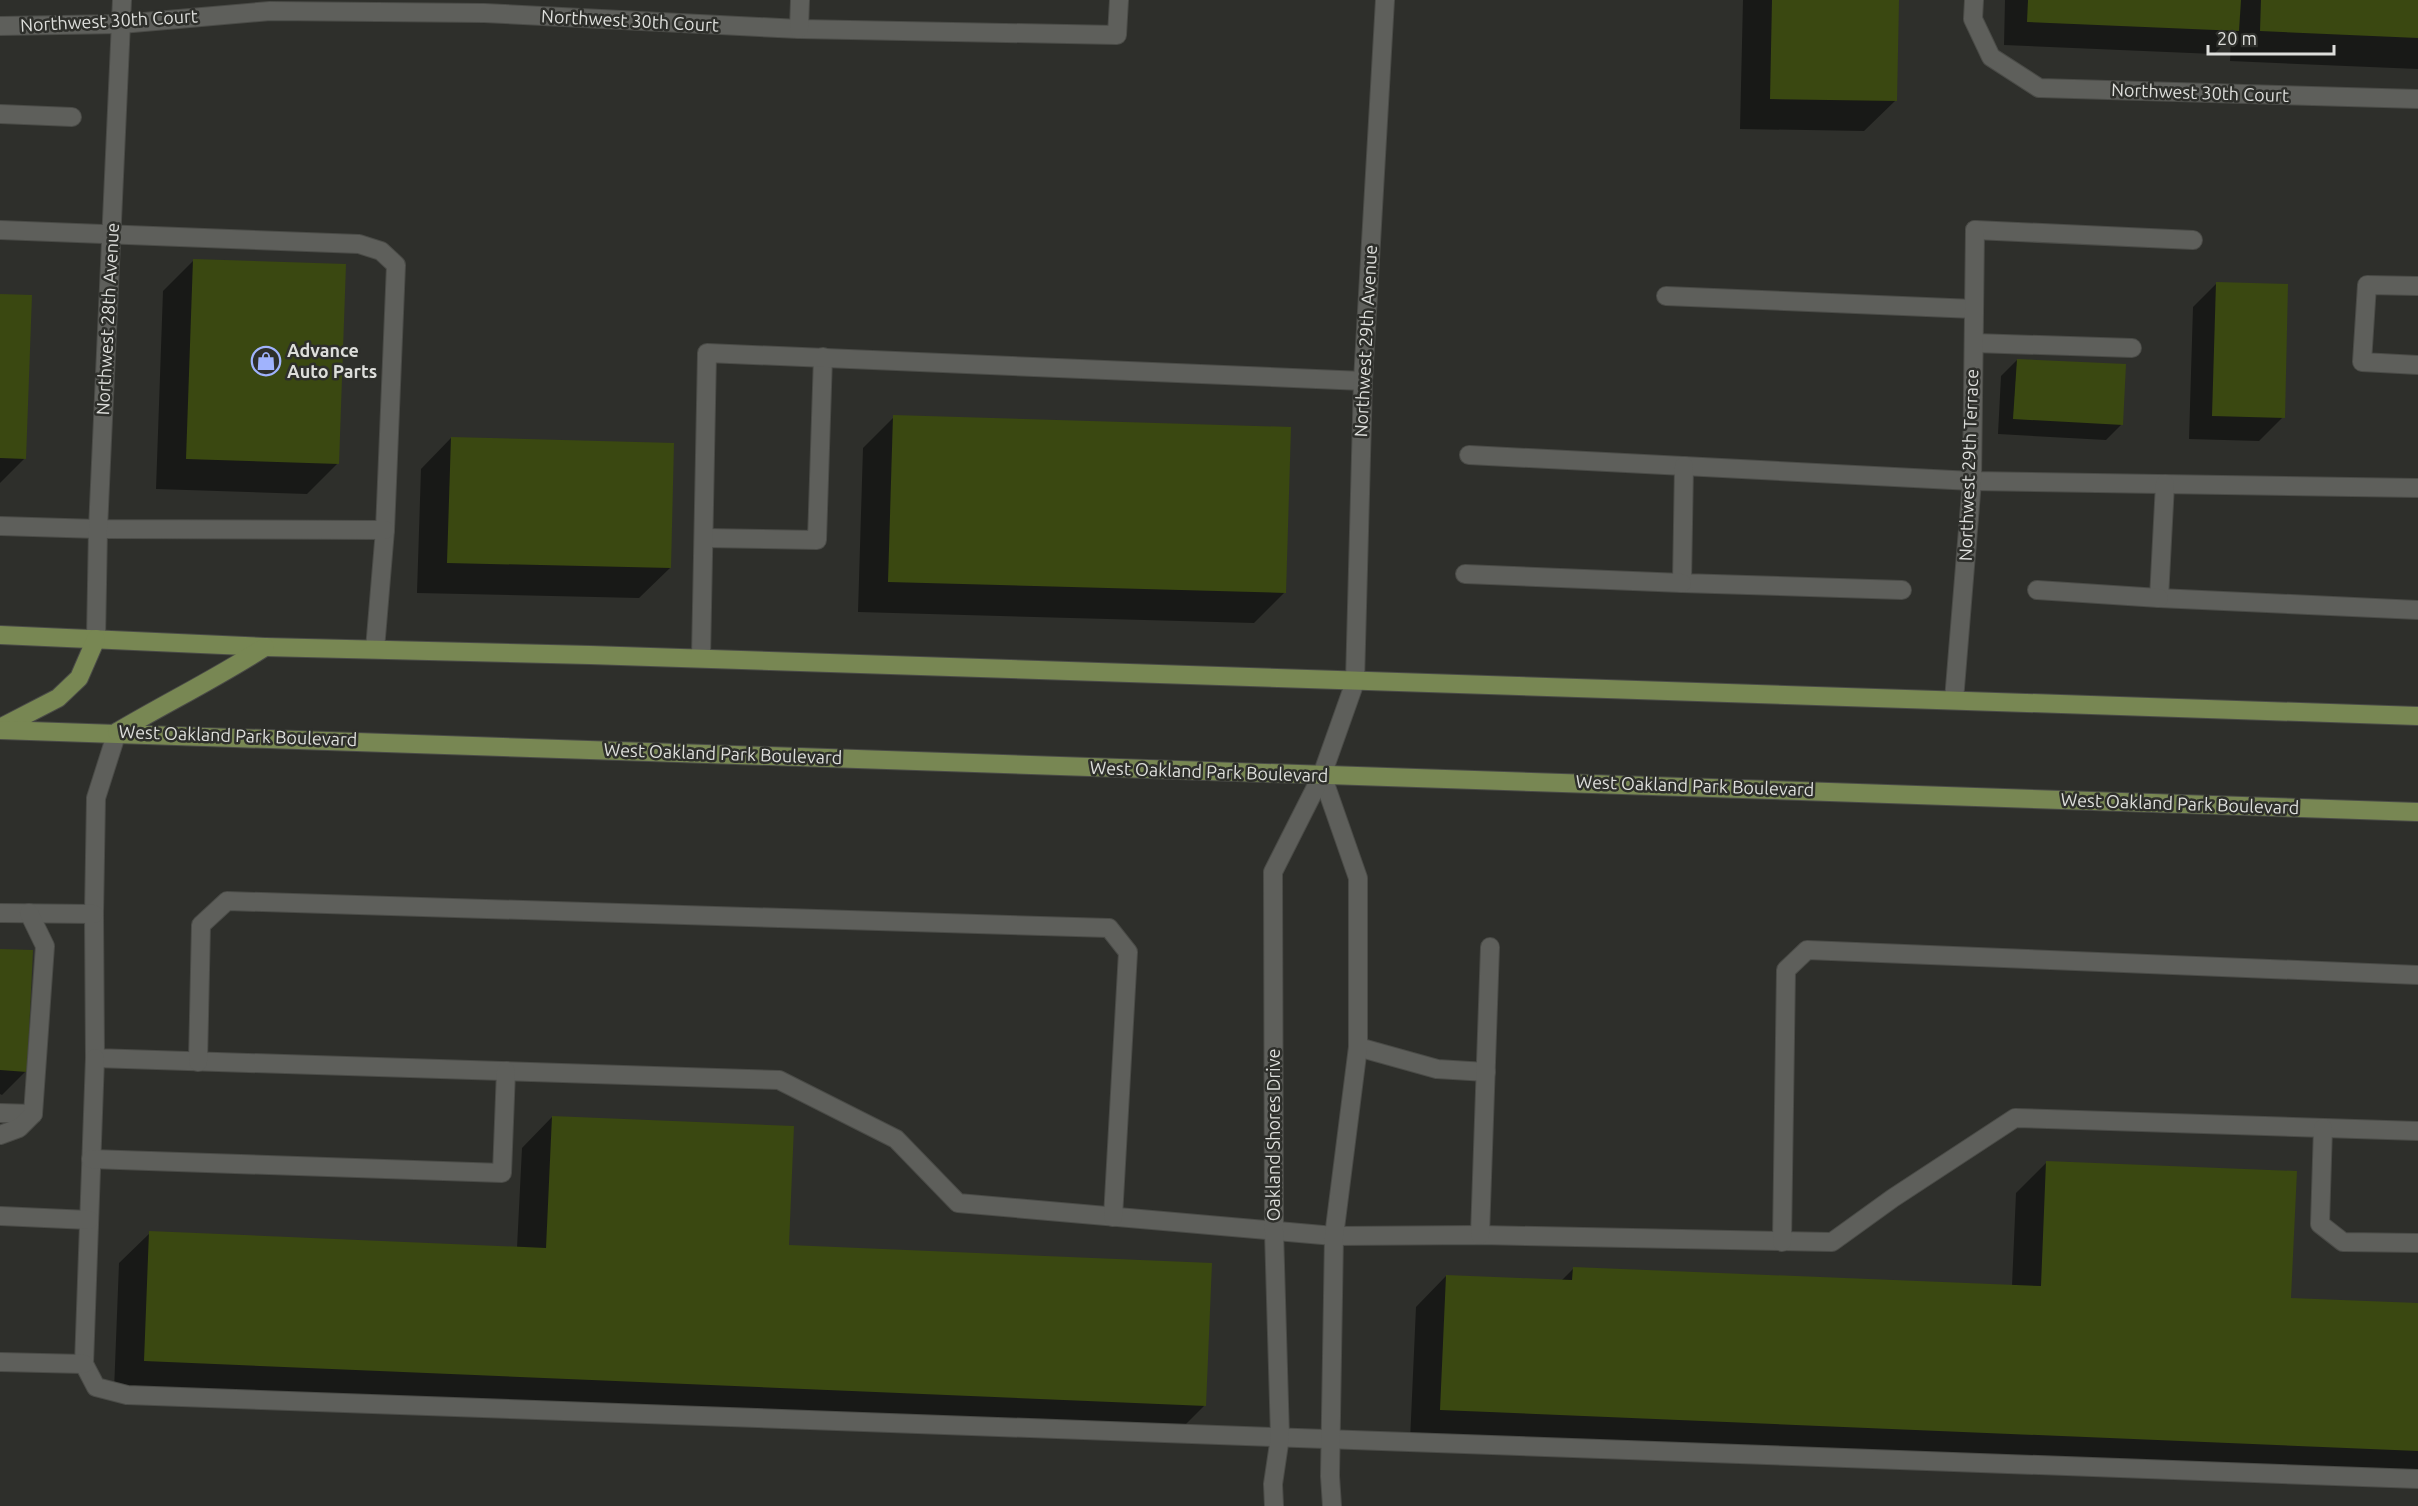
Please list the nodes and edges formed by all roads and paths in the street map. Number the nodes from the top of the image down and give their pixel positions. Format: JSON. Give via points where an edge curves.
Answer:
{"nodes":[{"id":1,"x":122,"y":0,"type":"edge"},
{"id":2,"x":800,"y":0,"type":"edge"},
{"id":3,"x":1119,"y":0,"type":"edge"},
{"id":4,"x":1385,"y":0,"type":"edge"},
{"id":5,"x":1974,"y":0,"type":"edge"},
{"id":6,"x":484,"y":7,"type":"edge"},
{"id":7,"x":121,"y":24,"type":"junction"},
{"id":8,"x":0,"y":26,"type":"edge"},
{"id":9,"x":799,"y":29,"type":"junction"},
{"id":10,"x":2418,"y":99,"type":"edge"},
{"id":11,"x":0,"y":114,"type":"edge"},
{"id":12,"x":72,"y":117,"type":"dead end"},
{"id":13,"x":0,"y":230,"type":"edge"},
{"id":14,"x":111,"y":236,"type":"junction"},
{"id":15,"x":2193,"y":240,"type":"dead end"},
{"id":16,"x":2418,"y":286,"type":"edge"},
{"id":17,"x":1666,"y":296,"type":"dead end"},
{"id":18,"x":1974,"y":309,"type":"junction"},
{"id":19,"x":1974,"y":343,"type":"junction"},
{"id":20,"x":2132,"y":348,"type":"dead end"},
{"id":21,"x":823,"y":357,"type":"junction"},
{"id":22,"x":2418,"y":365,"type":"edge"},
{"id":23,"x":1363,"y":381,"type":"junction"},
{"id":24,"x":1468,"y":455,"type":"dead end"},
{"id":25,"x":1684,"y":466,"type":"junction"},
{"id":26,"x":1972,"y":481,"type":"junction"},
{"id":27,"x":2165,"y":484,"type":"junction"},
{"id":28,"x":2418,"y":488,"type":"edge"},
{"id":29,"x":0,"y":526,"type":"edge"},
{"id":30,"x":98,"y":529,"type":"junction"},
{"id":31,"x":385,"y":530,"type":"junction"},
{"id":32,"x":705,"y":538,"type":"junction"},
{"id":33,"x":1465,"y":574,"type":"dead end"},
{"id":34,"x":1682,"y":583,"type":"junction"},
{"id":35,"x":1902,"y":590,"type":"dead end"},
{"id":36,"x":2037,"y":590,"type":"dead end"},
{"id":37,"x":2159,"y":598,"type":"junction"},
{"id":38,"x":2418,"y":610,"type":"edge"},
{"id":39,"x":0,"y":635,"type":"edge"},
{"id":40,"x":96,"y":639,"type":"junction"},
{"id":41,"x":265,"y":647,"type":"junction"},
{"id":42,"x":375,"y":649,"type":"junction"},
{"id":43,"x":701,"y":658,"type":"junction"},
{"id":44,"x":1355,"y":682,"type":"junction"},
{"id":45,"x":1954,"y":700,"type":"junction"},
{"id":46,"x":2418,"y":716,"type":"edge"},
{"id":47,"x":0,"y":729,"type":"edge"},
{"id":48,"x":117,"y":732,"type":"junction"},
{"id":49,"x":1322,"y":775,"type":"junction"},
{"id":50,"x":2418,"y":812,"type":"edge"},
{"id":51,"x":0,"y":912,"type":"edge"},
{"id":52,"x":29,"y":913,"type":"junction"},
{"id":53,"x":94,"y":914,"type":"junction"},
{"id":54,"x":1490,"y":947,"type":"dead end"},
{"id":55,"x":2418,"y":975,"type":"edge"},
{"id":56,"x":1358,"y":1047,"type":"junction"},
{"id":57,"x":95,"y":1058,"type":"junction"},
{"id":58,"x":198,"y":1062,"type":"junction"},
{"id":59,"x":506,"y":1071,"type":"junction"},
{"id":60,"x":1486,"y":1072,"type":"junction"},
{"id":61,"x":0,"y":1113,"type":"edge"},
{"id":62,"x":33,"y":1114,"type":"junction"},
{"id":63,"x":2323,"y":1128,"type":"junction"},
{"id":64,"x":2418,"y":1131,"type":"edge"},
{"id":65,"x":0,"y":1135,"type":"edge"},
{"id":66,"x":92,"y":1159,"type":"junction"},
{"id":67,"x":0,"y":1216,"type":"edge"},
{"id":68,"x":1113,"y":1217,"type":"junction"},
{"id":69,"x":89,"y":1220,"type":"junction"},
{"id":70,"x":1274,"y":1231,"type":"junction"},
{"id":71,"x":1480,"y":1235,"type":"junction"},
{"id":72,"x":1334,"y":1236,"type":"junction"},
{"id":73,"x":1782,"y":1242,"type":"junction"},
{"id":74,"x":2418,"y":1244,"type":"edge"},
{"id":75,"x":0,"y":1362,"type":"edge"},
{"id":76,"x":84,"y":1364,"type":"junction"},
{"id":77,"x":1280,"y":1437,"type":"junction"},
{"id":78,"x":1331,"y":1439,"type":"junction"},
{"id":79,"x":2418,"y":1479,"type":"edge"},
{"id":80,"x":1274,"y":1506,"type":"edge"},
{"id":81,"x":1332,"y":1506,"type":"edge"}],
"edges":[{"from":1,"to":7,"type":"street","name":"Northwest 28th Avenue"},
{"from":2,"to":9,"type":"street"},
{"from":3,"to":9,"type":"street","name":"Northwest 30th Court","via":[[1117,35]]},
{"from":4,"to":23,"type":"street","name":"Northwest 29th Avenue"},
{"from":5,"to":10,"type":"street","name":"Northwest 30th Court","via":[[1973,19],[1991,57],[2039,88]]},
{"from":6,"to":7,"type":"street","name":"Northwest 30th Court","via":[[270,11]]},
{"from":6,"to":9,"type":"street","name":"Northwest 30th Court"},
{"from":7,"to":8,"type":"street","name":"Northwest 30th Court"},
{"from":7,"to":14,"type":"street","name":"Northwest 28th Avenue"},
{"from":11,"to":12,"type":"street"},
{"from":13,"to":14,"type":"street"},
{"from":14,"to":30,"type":"street","name":"Northwest 28th Avenue"},
{"from":14,"to":31,"type":"street","via":[[359,244],[381,250],[396,265]]},
{"from":15,"to":18,"type":"street","name":"Northwest 29th Terrace","via":[[1976,230]]},
{"from":16,"to":22,"type":"street","via":[[2367,285],[2362,362]]},
{"from":17,"to":18,"type":"street"},
{"from":18,"to":19,"type":"street","name":"Northwest 29th Terrace"},
{"from":19,"to":20,"type":"street"},
{"from":19,"to":26,"type":"street","name":"Northwest 29th Terrace"},
{"from":21,"to":23,"type":"street"},
{"from":21,"to":32,"type":"street","via":[[817,540]]},
{"from":21,"to":32,"type":"street","via":[[708,353]]},
{"from":23,"to":44,"type":"street","name":"Northwest 29th Avenue"},
{"from":24,"to":25,"type":"street"},
{"from":25,"to":26,"type":"street"},
{"from":25,"to":34,"type":"street"},
{"from":26,"to":27,"type":"street"},
{"from":26,"to":45,"type":"street","name":"Northwest 29th Terrace"},
{"from":27,"to":28,"type":"street"},
{"from":27,"to":37,"type":"street"},
{"from":29,"to":30,"type":"street"},
{"from":30,"to":31,"type":"street"},
{"from":30,"to":40,"type":"street","name":"Northwest 28th Avenue"},
{"from":31,"to":42,"type":"street"},
{"from":32,"to":43,"type":"street"},
{"from":33,"to":34,"type":"street"},
{"from":34,"to":35,"type":"street"},
{"from":36,"to":37,"type":"street"},
{"from":37,"to":38,"type":"street"},
{"from":39,"to":40,"type":"main road"},
{"from":40,"to":41,"type":"main road"},
{"from":40,"to":47,"type":"main road","via":[[79,678],[58,698]]},
{"from":41,"to":42,"type":"main road"},
{"from":41,"to":48,"type":"main road"},
{"from":42,"to":43,"type":"main road"},
{"from":43,"to":44,"type":"main road"},
{"from":44,"to":45,"type":"main road"},
{"from":44,"to":49,"type":"street","name":"Oakland Shores Drive"},
{"from":45,"to":46,"type":"main road"},
{"from":47,"to":48,"type":"main road","name":"West Oakland Park Boulevard"},
{"from":48,"to":49,"type":"main road","name":"West Oakland Park Boulevard"},
{"from":48,"to":53,"type":"street","via":[[96,798]]},
{"from":49,"to":50,"type":"main road","name":"West Oakland Park Boulevard"},
{"from":49,"to":56,"type":"street","via":[[1358,878]]},
{"from":49,"to":70,"type":"street","name":"Oakland Shores Drive","via":[[1273,872]]},
{"from":51,"to":52,"type":"street"},
{"from":52,"to":53,"type":"street"},
{"from":52,"to":62,"type":"street","via":[[45,946]]},
{"from":53,"to":57,"type":"street"},
{"from":54,"to":60,"type":"street"},
{"from":55,"to":73,"type":"street","via":[[1808,950],[1786,970]]},
{"from":56,"to":60,"type":"street","via":[[1437,1069]]},
{"from":56,"to":72,"type":"street"},
{"from":57,"to":58,"type":"street"},
{"from":57,"to":66,"type":"street"},
{"from":58,"to":59,"type":"street"},
{"from":58,"to":68,"type":"street","via":[[201,925],[227,901],[1109,928],[1128,952]]},
{"from":59,"to":66,"type":"street","via":[[502,1173]]},
{"from":59,"to":68,"type":"street","via":[[779,1080],[896,1139],[958,1203]]},
{"from":60,"to":71,"type":"street"},
{"from":61,"to":62,"type":"street"},
{"from":62,"to":65,"type":"street","via":[[19,1128]]},
{"from":63,"to":64,"type":"street"},
{"from":63,"to":73,"type":"street","via":[[2015,1118],[1832,1242]]},
{"from":63,"to":74,"type":"street","via":[[2320,1224],[2343,1242]]},
{"from":66,"to":69,"type":"street"},
{"from":67,"to":69,"type":"street"},
{"from":68,"to":70,"type":"street"},
{"from":69,"to":76,"type":"street"},
{"from":70,"to":72,"type":"street"},
{"from":70,"to":77,"type":"street","name":"Oakland Shores Drive"},
{"from":71,"to":72,"type":"street"},
{"from":71,"to":73,"type":"street"},
{"from":72,"to":78,"type":"street"},
{"from":75,"to":76,"type":"street"},
{"from":76,"to":77,"type":"street","via":[[96,1388],[127,1395]]},
{"from":77,"to":78,"type":"street"},
{"from":77,"to":80,"type":"street","name":"Oakland Shores Drive"},
{"from":78,"to":79,"type":"street"},
{"from":78,"to":81,"type":"street"}]}
